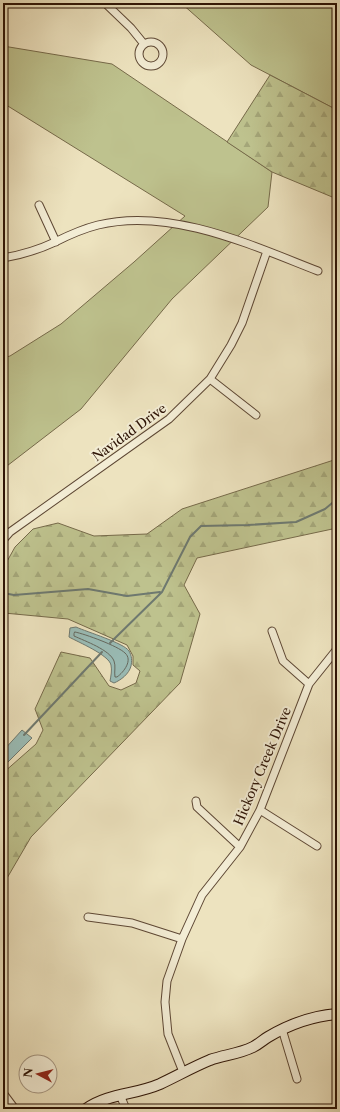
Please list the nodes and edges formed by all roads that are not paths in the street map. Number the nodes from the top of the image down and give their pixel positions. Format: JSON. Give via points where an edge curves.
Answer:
{"nodes":[{"id":1,"x":105,"y":3,"type":"edge"},
{"id":2,"x":144,"y":44,"type":"dead end"},
{"id":3,"x":39,"y":205,"type":"dead end"},
{"id":4,"x":56,"y":242,"type":"junction"},
{"id":5,"x":267,"y":251,"type":"junction"},
{"id":6,"x":3,"y":258,"type":"edge"},
{"id":7,"x":318,"y":271,"type":"dead end"},
{"id":8,"x":210,"y":379,"type":"junction"},
{"id":9,"x":256,"y":415,"type":"dead end"},
{"id":10,"x":3,"y":540,"type":"edge"},
{"id":11,"x":272,"y":631,"type":"dead end"},
{"id":12,"x":337,"y":649,"type":"edge"},
{"id":13,"x":309,"y":684,"type":"junction"},
{"id":14,"x":196,"y":801,"type":"dead end"},
{"id":15,"x":260,"y":810,"type":"junction"},
{"id":16,"x":317,"y":846,"type":"dead end"},
{"id":17,"x":240,"y":847,"type":"junction"},
{"id":18,"x":88,"y":917,"type":"dead end"},
{"id":19,"x":182,"y":939,"type":"junction"},
{"id":20,"x":337,"y":1014,"type":"edge"},
{"id":21,"x":282,"y":1029,"type":"junction"},
{"id":22,"x":184,"y":1072,"type":"junction"},
{"id":23,"x":297,"y":1079,"type":"dead end"},
{"id":24,"x":3,"y":1093,"type":"edge"},
{"id":25,"x":120,"y":1095,"type":"junction"},
{"id":26,"x":15,"y":1109,"type":"edge"},
{"id":27,"x":86,"y":1109,"type":"edge"},
{"id":28,"x":126,"y":1109,"type":"edge"}],
"edges":[{"from":1,"to":2,"type":"street"},
{"from":3,"to":4,"type":"street"},
{"from":4,"to":5,"type":"street","via":[[70,234],[98,225],[124,221],[154,221],[231,238]]},
{"from":4,"to":6,"type":"street","via":[[30,252]]},
{"from":5,"to":7,"type":"street"},
{"from":5,"to":8,"type":"street","name":"Navidad Drive","via":[[242,323]]},
{"from":8,"to":9,"type":"street"},
{"from":8,"to":10,"type":"street","name":"Navidad Drive","via":[[169,419],[10,532]]},
{"from":11,"to":13,"type":"street","via":[[283,661]]},
{"from":12,"to":13,"type":"street","name":"Hickory Creek Drive"},
{"from":13,"to":15,"type":"street","name":"Hickory Creek Drive"},
{"from":14,"to":17,"type":"street","via":[[197,807]]},
{"from":15,"to":16,"type":"street"},
{"from":15,"to":17,"type":"street","name":"Hickory Creek Drive"},
{"from":17,"to":19,"type":"street","name":"Hickory Creek Drive","via":[[202,895]]},
{"from":18,"to":19,"type":"street","via":[[132,923]]},
{"from":19,"to":22,"type":"street","name":"Hickory Creek Drive","via":[[167,981],[165,1002],[168,1034]]},
{"from":20,"to":21,"type":"street","via":[[307,1020]]},
{"from":21,"to":22,"type":"street","via":[[241,1053],[211,1060]]},
{"from":21,"to":23,"type":"street"},
{"from":22,"to":25,"type":"street","via":[[154,1086]]},
{"from":24,"to":26,"type":"street"},
{"from":25,"to":27,"type":"street","via":[[101,1100]]},
{"from":25,"to":28,"type":"street"}]}
